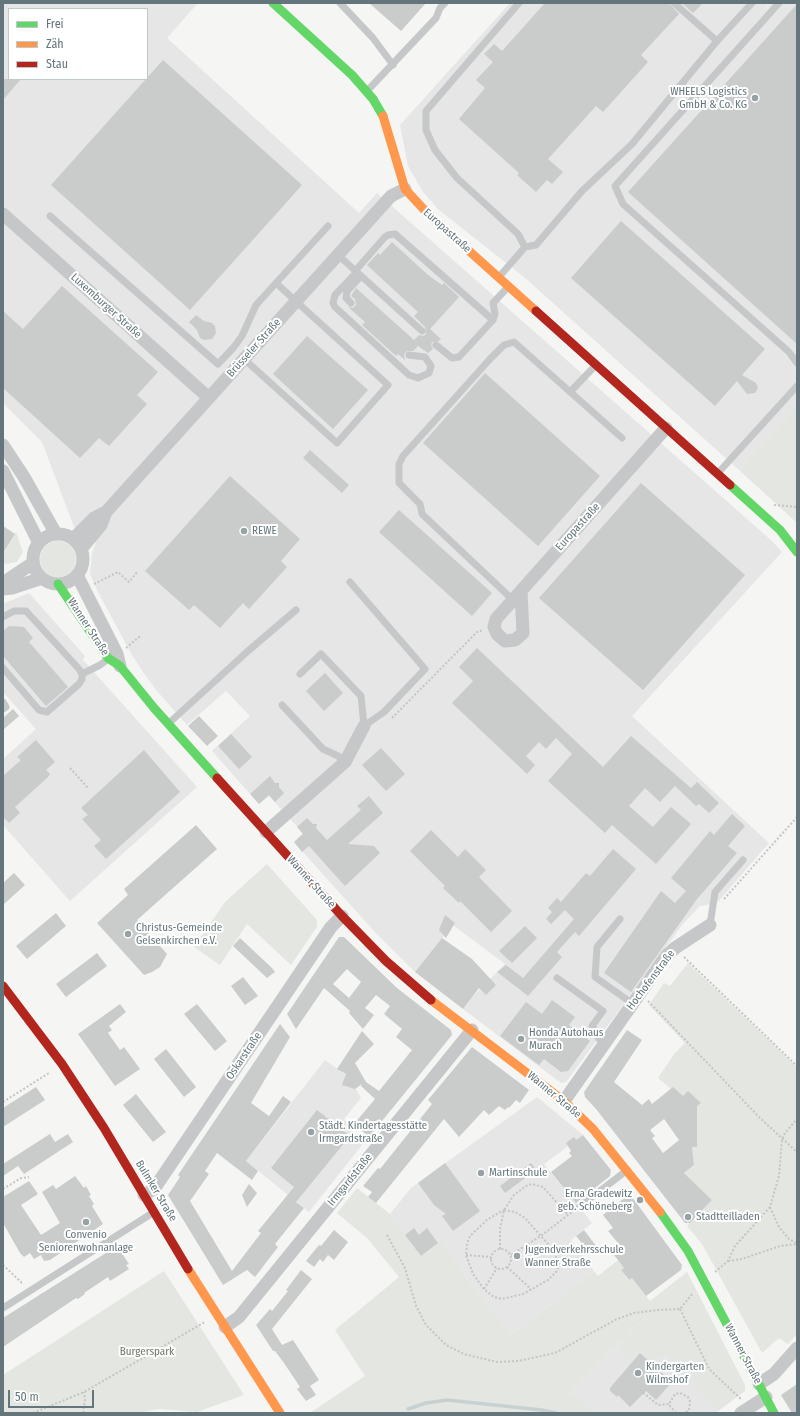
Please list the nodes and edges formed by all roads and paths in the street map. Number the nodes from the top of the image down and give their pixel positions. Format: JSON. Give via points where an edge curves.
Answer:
{"nodes":[{"id":1,"x":273,"y":3,"type":"edge"},
{"id":2,"x":340,"y":3,"type":"edge"},
{"id":3,"x":444,"y":3,"type":"edge"},
{"id":4,"x":519,"y":3,"type":"edge"},
{"id":5,"x":674,"y":3,"type":"edge"},
{"id":6,"x":752,"y":3,"type":"edge"},
{"id":7,"x":779,"y":3,"type":"edge"},
{"id":8,"x":717,"y":41,"type":"junction"},
{"id":9,"x":393,"y":65,"type":"junction"},
{"id":10,"x":367,"y":91,"type":"junction"},
{"id":11,"x":405,"y":189,"type":"junction"},
{"id":12,"x":3,"y":214,"type":"edge"},
{"id":13,"x":50,"y":216,"type":"dead end"},
{"id":14,"x":328,"y":226,"type":"dead end"},
{"id":15,"x":525,"y":247,"type":"junction"},
{"id":16,"x":338,"y":255,"type":"junction"},
{"id":17,"x":358,"y":273,"type":"junction"},
{"id":18,"x":499,"y":277,"type":"junction"},
{"id":19,"x":276,"y":283,"type":"junction"},
{"id":20,"x":509,"y":286,"type":"junction"},
{"id":21,"x":296,"y":302,"type":"junction"},
{"id":22,"x":351,"y":303,"type":"dead end"},
{"id":23,"x":493,"y":320,"type":"junction"},
{"id":24,"x":422,"y":331,"type":"dead end"},
{"id":25,"x":436,"y":344,"type":"dead end"},
{"id":26,"x":409,"y":355,"type":"dead end"},
{"id":27,"x":244,"y":359,"type":"junction"},
{"id":28,"x":797,"y":363,"type":"edge"},
{"id":29,"x":596,"y":365,"type":"junction"},
{"id":30,"x":797,"y":386,"type":"edge"},
{"id":31,"x":570,"y":392,"type":"junction"},
{"id":32,"x":209,"y":398,"type":"junction"},
{"id":33,"x":666,"y":428,"type":"junction"},
{"id":34,"x":622,"y":438,"type":"dead end"},
{"id":35,"x":3,"y":444,"type":"edge"},
{"id":36,"x":3,"y":471,"type":"edge"},
{"id":37,"x":718,"y":474,"type":"junction"},
{"id":38,"x":774,"y":504,"type":"dead end"},
{"id":39,"x":797,"y":508,"type":"edge"},
{"id":40,"x":56,"y":534,"type":"junction"},
{"id":41,"x":39,"y":543,"type":"junction"},
{"id":42,"x":77,"y":544,"type":"junction"},
{"id":43,"x":797,"y":552,"type":"edge"},
{"id":44,"x":33,"y":563,"type":"junction"},
{"id":45,"x":138,"y":571,"type":"dead end"},
{"id":46,"x":77,"y":575,"type":"junction"},
{"id":47,"x":42,"y":578,"type":"junction"},
{"id":48,"x":350,"y":582,"type":"dead end"},
{"id":49,"x":58,"y":584,"type":"junction"},
{"id":50,"x":3,"y":588,"type":"edge"},
{"id":51,"x":84,"y":593,"type":"junction"},
{"id":52,"x":517,"y":596,"type":"joint"},
{"id":53,"x":296,"y":610,"type":"dead end"},
{"id":54,"x":3,"y":617,"type":"edge"},
{"id":55,"x":142,"y":637,"type":"dead end"},
{"id":56,"x":112,"y":656,"type":"junction"},
{"id":57,"x":120,"y":666,"type":"joint"},
{"id":58,"x":3,"y":668,"type":"edge"},
{"id":59,"x":82,"y":674,"type":"junction"},
{"id":60,"x":300,"y":674,"type":"dead end"},
{"id":61,"x":3,"y":702,"type":"edge"},
{"id":62,"x":282,"y":704,"type":"dead end"},
{"id":63,"x":3,"y":710,"type":"edge"},
{"id":64,"x":168,"y":724,"type":"junction"},
{"id":65,"x":364,"y":726,"type":"junction"},
{"id":66,"x":345,"y":762,"type":"junction"},
{"id":67,"x":70,"y":768,"type":"dead end"},
{"id":68,"x":88,"y":788,"type":"dead end"},
{"id":69,"x":797,"y":817,"type":"edge"},
{"id":70,"x":266,"y":832,"type":"junction"},
{"id":71,"x":743,"y":860,"type":"dead end"},
{"id":72,"x":724,"y":900,"type":"dead end"},
{"id":73,"x":342,"y":916,"type":"junction"},
{"id":74,"x":620,"y":919,"type":"dead end"},
{"id":75,"x":710,"y":925,"type":"joint"},
{"id":76,"x":675,"y":948,"type":"junction"},
{"id":77,"x":557,"y":978,"type":"dead end"},
{"id":78,"x":3,"y":986,"type":"edge"},
{"id":79,"x":640,"y":993,"type":"junction"},
{"id":80,"x":633,"y":1004,"type":"junction"},
{"id":81,"x":472,"y":1030,"type":"junction"},
{"id":82,"x":604,"y":1043,"type":"junction"},
{"id":83,"x":62,"y":1064,"type":"junction"},
{"id":84,"x":797,"y":1066,"type":"edge"},
{"id":85,"x":564,"y":1101,"type":"junction"},
{"id":86,"x":3,"y":1102,"type":"edge"},
{"id":87,"x":797,"y":1119,"type":"edge"},
{"id":88,"x":782,"y":1139,"type":"junction"},
{"id":89,"x":797,"y":1152,"type":"edge"},
{"id":90,"x":627,"y":1171,"type":"junction"},
{"id":91,"x":29,"y":1177,"type":"dead end"},
{"id":92,"x":3,"y":1189,"type":"edge"},
{"id":93,"x":144,"y":1195,"type":"junction"},
{"id":94,"x":579,"y":1207,"type":"joint"},
{"id":95,"x":770,"y":1207,"type":"junction"},
{"id":96,"x":504,"y":1210,"type":"junction"},
{"id":97,"x":154,"y":1212,"type":"junction"},
{"id":98,"x":568,"y":1215,"type":"junction"},
{"id":99,"x":387,"y":1235,"type":"dead end"},
{"id":100,"x":542,"y":1235,"type":"junction"},
{"id":101,"x":797,"y":1244,"type":"edge"},
{"id":102,"x":500,"y":1249,"type":"junction"},
{"id":103,"x":466,"y":1255,"type":"junction"},
{"id":104,"x":511,"y":1255,"type":"junction"},
{"id":105,"x":492,"y":1257,"type":"junction"},
{"id":106,"x":728,"y":1261,"type":"junction"},
{"id":107,"x":3,"y":1265,"type":"edge"},
{"id":108,"x":507,"y":1267,"type":"junction"},
{"id":109,"x":496,"y":1268,"type":"junction"},
{"id":110,"x":705,"y":1281,"type":"junction"},
{"id":111,"x":484,"y":1289,"type":"junction"},
{"id":112,"x":531,"y":1290,"type":"junction"},
{"id":113,"x":30,"y":1291,"type":"junction"},
{"id":114,"x":3,"y":1308,"type":"edge"},
{"id":115,"x":680,"y":1310,"type":"junction"},
{"id":116,"x":217,"y":1315,"type":"junction"},
{"id":117,"x":225,"y":1327,"type":"junction"},
{"id":118,"x":797,"y":1348,"type":"edge"},
{"id":119,"x":759,"y":1384,"type":"junction"},
{"id":120,"x":640,"y":1390,"type":"dead end"},
{"id":121,"x":84,"y":1392,"type":"junction"},
{"id":122,"x":766,"y":1398,"type":"junction"},
{"id":123,"x":670,"y":1404,"type":"junction"},
{"id":124,"x":746,"y":1410,"type":"edge"},
{"id":125,"x":689,"y":1412,"type":"edge"},
{"id":126,"x":33,"y":1413,"type":"edge"},
{"id":127,"x":83,"y":1413,"type":"edge"},
{"id":128,"x":280,"y":1413,"type":"edge"},
{"id":129,"x":676,"y":1413,"type":"edge"},
{"id":130,"x":685,"y":1413,"type":"edge"},
{"id":131,"x":774,"y":1413,"type":"edge"}],
"edges":[{"from":1,"to":10,"type":"street","name":"Europastraße"},
{"from":2,"to":9,"type":"lane","via":[[373,38]]},
{"from":3,"to":9,"type":"lane","via":[[436,18]]},
{"from":4,"to":15,"type":"lane","via":[[426,111],[426,130],[435,150],[456,178],[518,234]]},
{"from":5,"to":8,"type":"lane"},
{"from":6,"to":8,"type":"lane"},
{"from":7,"to":28,"type":"lane","via":[[615,186],[623,204],[789,352]]},
{"from":8,"to":15,"type":"lane","via":[[632,144],[582,191],[536,245]]},
{"from":9,"to":10,"type":"lane"},
{"from":10,"to":11,"type":"street","name":"Europastraße","via":[[383,116]]},
{"from":11,"to":16,"type":"street","name":"Brüsseler Straße","via":[[391,196]]},
{"from":11,"to":18,"type":"street","name":"Europastraße","via":[[429,216]]},
{"from":12,"to":32,"type":"street","name":"Luxemburger Straße"},
{"from":13,"to":19,"type":"lane","via":[[218,364],[242,336],[256,305]]},
{"from":14,"to":19,"type":"lane"},
{"from":15,"to":18,"type":"lane"},
{"from":16,"to":17,"type":"lane"},
{"from":16,"to":21,"type":"street","name":"Brüsseler Straße"},
{"from":17,"to":22,"type":"lane","via":[[347,291],[346,298]]},
{"from":17,"to":23,"type":"lane","via":[[385,237],[395,234]]},
{"from":17,"to":24,"type":"lane"},
{"from":17,"to":26,"type":"lane","via":[[335,295],[335,307],[409,375],[418,378],[429,373],[431,366],[426,357]]},
{"from":18,"to":20,"type":"street","name":"Europastraße"},
{"from":19,"to":21,"type":"lane"},
{"from":20,"to":23,"type":"lane","via":[[493,303]]},
{"from":20,"to":29,"type":"street","name":"Europastraße"},
{"from":21,"to":27,"type":"street","name":"Brüsseler Straße"},
{"from":21,"to":27,"type":"lane","via":[[388,385],[337,443]]},
{"from":23,"to":25,"type":"lane","via":[[456,359]]},
{"from":27,"to":32,"type":"street","name":"Brüsseler Straße"},
{"from":29,"to":31,"type":"lane"},
{"from":29,"to":33,"type":"street","name":"Europastraße"},
{"from":30,"to":37,"type":"lane"},
{"from":31,"to":34,"type":"lane"},
{"from":31,"to":52,"type":"lane","via":[[514,342],[504,345],[403,456],[399,464],[399,483],[420,504],[422,514]]},
{"from":32,"to":42,"type":"street","name":"Brüsseler Straße","via":[[106,512],[101,525]]},
{"from":33,"to":37,"type":"street","name":"Europastraße"},
{"from":33,"to":52,"type":"street","name":"Europastraße"},
{"from":35,"to":40,"type":"street"},
{"from":36,"to":41,"type":"street"},
{"from":37,"to":43,"type":"street","name":"Europastraße","via":[[780,530]]},
{"from":38,"to":39,"type":"path"},
{"from":40,"to":41,"type":"street","via":[[44,538]]},
{"from":40,"to":42,"type":"street","via":[[68,536]]},
{"from":41,"to":44,"type":"street","via":[[33,556]]},
{"from":42,"to":46,"type":"street","via":[[83,563]]},
{"from":44,"to":47,"type":"street"},
{"from":44,"to":50,"type":"street","via":[[10,579]]},
{"from":45,"to":51,"type":"path","via":[[129,582],[118,572],[94,584]]},
{"from":46,"to":49,"type":"street","name":"Wanner Straße","via":[[65,583]]},
{"from":46,"to":51,"type":"street","name":"Wanner Straße"},
{"from":47,"to":49,"type":"street"},
{"from":47,"to":50,"type":"street","via":[[12,588]]},
{"from":48,"to":65,"type":"lane","via":[[425,669],[384,712]]},
{"from":49,"to":56,"type":"street","name":"Wanner Straße"},
{"from":51,"to":56,"type":"street","name":"Wanner Straße"},
{"from":53,"to":64,"type":"lane"},
{"from":54,"to":59,"type":"lane","via":[[14,611],[26,611]]},
{"from":55,"to":56,"type":"path"},
{"from":56,"to":57,"type":"street","name":"Wanner Straße"},
{"from":56,"to":59,"type":"lane"},
{"from":57,"to":64,"type":"street","name":"Wanner Straße"},
{"from":58,"to":59,"type":"lane","via":[[39,710],[47,712],[79,684]]},
{"from":60,"to":65,"type":"lane","via":[[321,654],[361,696]]},
{"from":61,"to":63,"type":"lane","via":[[6,706]]},
{"from":62,"to":66,"type":"lane","via":[[323,749]]},
{"from":64,"to":70,"type":"street","name":"Wanner Straße"},
{"from":65,"to":66,"type":"street"},
{"from":66,"to":70,"type":"street"},
{"from":67,"to":68,"type":"path"},
{"from":69,"to":72,"type":"path"},
{"from":70,"to":73,"type":"street","name":"Wanner Straße"},
{"from":71,"to":75,"type":"lane","via":[[715,892]]},
{"from":73,"to":81,"type":"street","name":"Wanner Straße","via":[[394,969]]},
{"from":73,"to":93,"type":"street","name":"Oskarstraße","via":[[331,927],[154,1189]]},
{"from":74,"to":80,"type":"lane","via":[[597,947],[595,977]]},
{"from":75,"to":76,"type":"street","name":"Hochofenstraße"},
{"from":76,"to":79,"type":"street","name":"Hochofenstraße","via":[[667,955]]},
{"from":76,"to":84,"type":"path"},
{"from":77,"to":82,"type":"lane","via":[[603,1011],[592,1026]]},
{"from":78,"to":83,"type":"street","name":"Bulmker Straße"},
{"from":79,"to":80,"type":"street","name":"Hochofenstraße"},
{"from":79,"to":88,"type":"path"},
{"from":80,"to":82,"type":"street","name":"Hochofenstraße"},
{"from":81,"to":85,"type":"street","name":"Wanner Straße"},
{"from":81,"to":117,"type":"street","name":"Irmgardstraße","via":[[239,1317]]},
{"from":82,"to":85,"type":"street","name":"Hochofenstraße"},
{"from":83,"to":86,"type":"path"},
{"from":83,"to":93,"type":"street","name":"Bulmker Straße"},
{"from":85,"to":90,"type":"street","name":"Wanner Straße","via":[[593,1129]]},
{"from":87,"to":88,"type":"path"},
{"from":88,"to":89,"type":"path"},
{"from":88,"to":95,"type":"path","via":[[779,1176]]},
{"from":90,"to":94,"type":"lane"},
{"from":90,"to":110,"type":"street","name":"Wanner Straße","via":[[670,1224]]},
{"from":91,"to":92,"type":"path","via":[[21,1178]]},
{"from":93,"to":97,"type":"street","name":"Bulmker Straße"},
{"from":94,"to":98,"type":"path"},
{"from":95,"to":101,"type":"path","via":[[779,1227]]},
{"from":95,"to":106,"type":"path","via":[[735,1246]]},
{"from":96,"to":98,"type":"path","via":[[520,1189],[532,1184],[543,1187]]},
{"from":96,"to":100,"type":"path","via":[[515,1212],[525,1218]]},
{"from":96,"to":102,"type":"path","via":[[500,1229]]},
{"from":96,"to":103,"type":"path","via":[[488,1219],[470,1236]]},
{"from":97,"to":113,"type":"lane"},
{"from":97,"to":116,"type":"street","name":"Bulmker Straße"},
{"from":98,"to":100,"type":"path"},
{"from":99,"to":115,"type":"path","via":[[406,1268],[416,1306],[426,1325],[446,1345],[464,1354],[497,1362],[518,1361],[555,1353],[617,1319],[634,1313]]},
{"from":100,"to":104,"type":"path"},
{"from":100,"to":112,"type":"path","via":[[557,1255],[558,1267],[554,1276]]},
{"from":101,"to":106,"type":"path","via":[[780,1246]]},
{"from":102,"to":104,"type":"path"},
{"from":102,"to":105,"type":"path","via":[[494,1252]]},
{"from":103,"to":105,"type":"path"},
{"from":103,"to":111,"type":"path","via":[[473,1274]]},
{"from":104,"to":108,"type":"path","via":[[511,1262]]},
{"from":105,"to":109,"type":"path","via":[[492,1263]]},
{"from":106,"to":110,"type":"path"},
{"from":107,"to":113,"type":"path"},
{"from":108,"to":109,"type":"path"},
{"from":108,"to":112,"type":"path"},
{"from":109,"to":111,"type":"path"},
{"from":110,"to":115,"type":"path"},
{"from":110,"to":119,"type":"street","name":"Wanner Straße"},
{"from":111,"to":112,"type":"path","via":[[494,1297],[502,1299]]},
{"from":113,"to":114,"type":"lane"},
{"from":115,"to":124,"type":"path","via":[[709,1369]]},
{"from":116,"to":117,"type":"street","name":"Bulmker Straße"},
{"from":116,"to":121,"type":"path"},
{"from":117,"to":128,"type":"street","name":"Bulmker Straße"},
{"from":118,"to":119,"type":"street","via":[[774,1374]]},
{"from":119,"to":122,"type":"street","name":"Wanner Straße"},
{"from":120,"to":123,"type":"path","via":[[658,1405]]},
{"from":121,"to":126,"type":"path"},
{"from":121,"to":127,"type":"path","via":[[86,1399]]},
{"from":122,"to":124,"type":"street"},
{"from":122,"to":131,"type":"street","name":"Wanner Straße"},
{"from":123,"to":125,"type":"path","via":[[675,1394],[684,1394],[690,1401]]},
{"from":123,"to":129,"type":"path"},
{"from":125,"to":130,"type":"path"}]}
